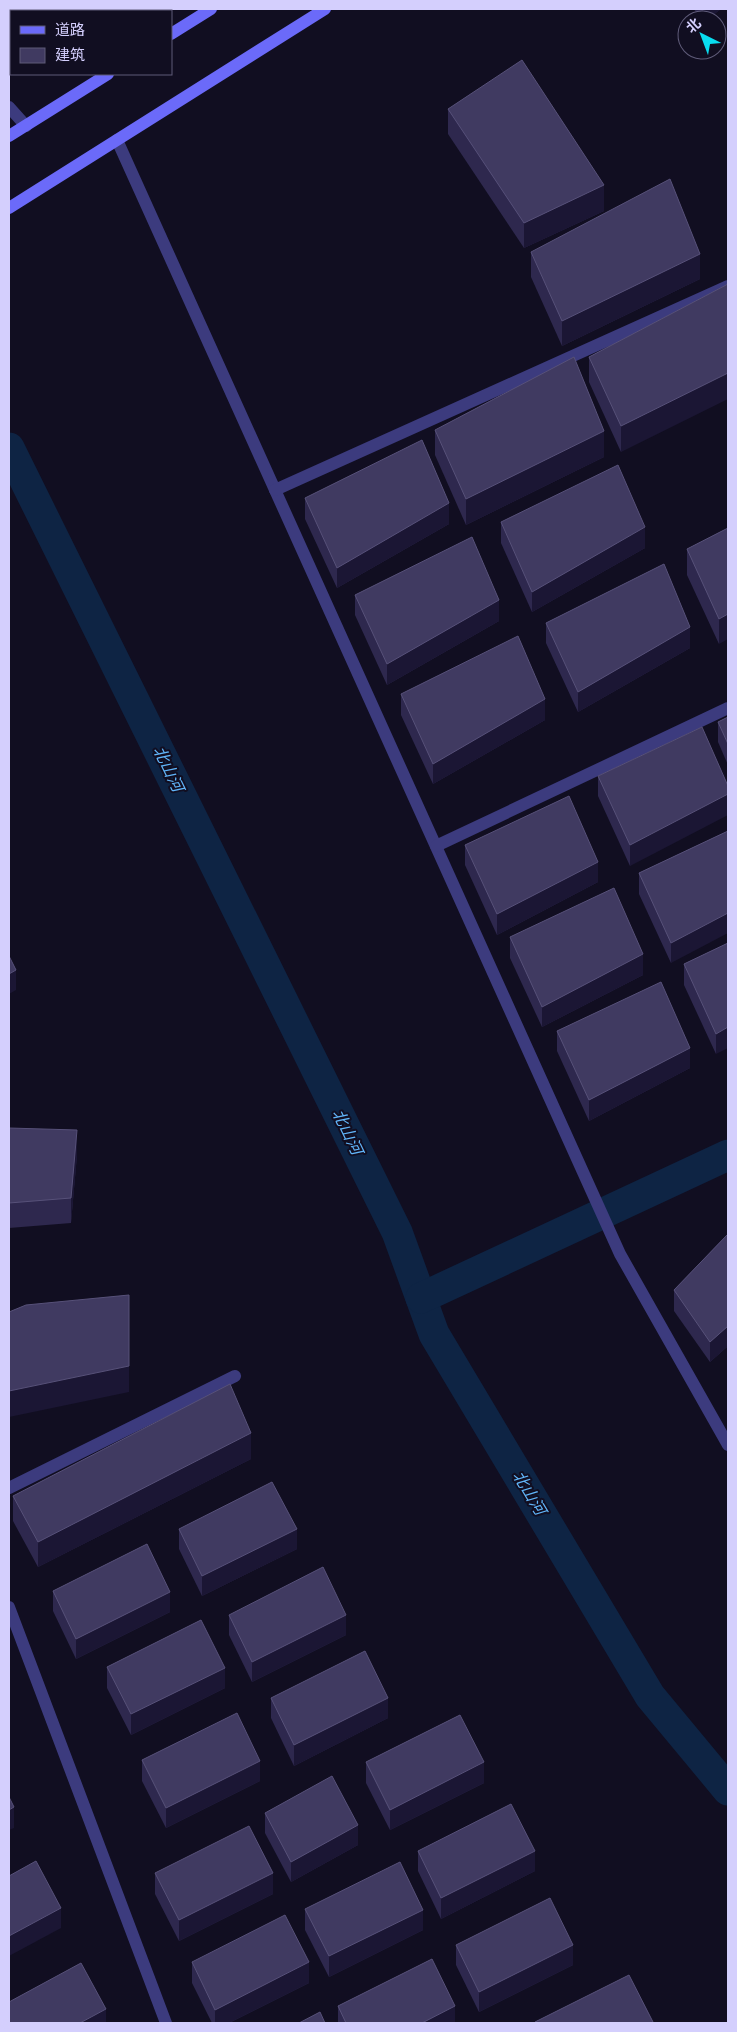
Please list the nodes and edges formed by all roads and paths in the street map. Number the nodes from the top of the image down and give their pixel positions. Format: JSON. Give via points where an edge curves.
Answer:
{"nodes":[{"id":1,"x":211,"y":9,"type":"edge"},
{"id":2,"x":325,"y":9,"type":"edge"},
{"id":3,"x":172,"y":33,"type":"edge"},
{"id":4,"x":106,"y":75,"type":"edge"},
{"id":5,"x":9,"y":107,"type":"edge"},
{"id":6,"x":26,"y":126,"type":"junction"},
{"id":7,"x":9,"y":136,"type":"edge"},
{"id":8,"x":117,"y":140,"type":"junction"},
{"id":9,"x":9,"y":208,"type":"edge"},
{"id":10,"x":728,"y":286,"type":"edge"},
{"id":11,"x":275,"y":490,"type":"junction"},
{"id":12,"x":728,"y":708,"type":"edge"},
{"id":13,"x":436,"y":846,"type":"junction"},
{"id":14,"x":235,"y":1376,"type":"dead end"},
{"id":15,"x":728,"y":1445,"type":"edge"},
{"id":16,"x":9,"y":1488,"type":"edge"},
{"id":17,"x":9,"y":1607,"type":"edge"},
{"id":18,"x":166,"y":2023,"type":"edge"}],
"edges":[{"from":1,"to":3,"type":"street"},
{"from":2,"to":8,"type":"street"},
{"from":4,"to":6,"type":"street"},
{"from":5,"to":6,"type":"street"},
{"from":6,"to":7,"type":"street"},
{"from":8,"to":9,"type":"street"},
{"from":8,"to":11,"type":"street"},
{"from":10,"to":11,"type":"street"},
{"from":11,"to":13,"type":"street"},
{"from":12,"to":13,"type":"street"},
{"from":13,"to":15,"type":"street","via":[[620,1254]]},
{"from":14,"to":16,"type":"street"},
{"from":17,"to":18,"type":"street"}]}
